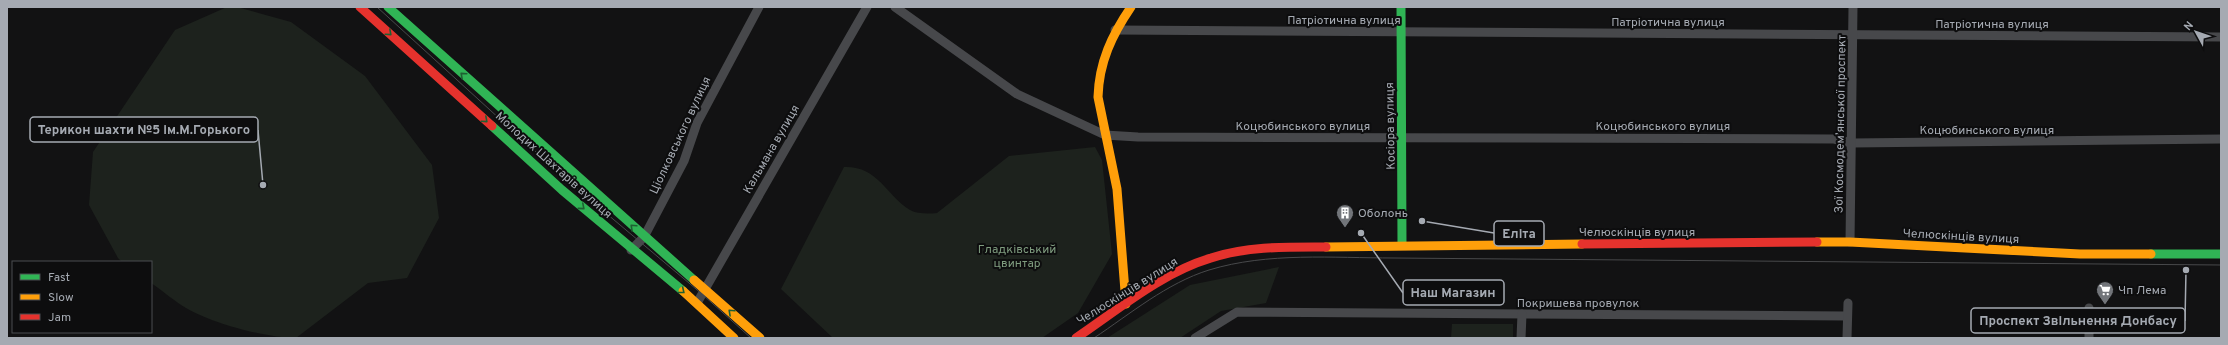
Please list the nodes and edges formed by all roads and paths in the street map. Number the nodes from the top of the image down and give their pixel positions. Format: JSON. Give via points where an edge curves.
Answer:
{"nodes":[{"id":1,"x":360,"y":7,"type":"edge"},
{"id":2,"x":388,"y":7,"type":"edge"},
{"id":3,"x":758,"y":7,"type":"edge"},
{"id":4,"x":867,"y":7,"type":"edge"},
{"id":5,"x":895,"y":7,"type":"edge"},
{"id":6,"x":1131,"y":7,"type":"edge"},
{"id":7,"x":1401,"y":7,"type":"edge"},
{"id":8,"x":1853,"y":7,"type":"edge"},
{"id":9,"x":1115,"y":30,"type":"junction"},
{"id":10,"x":1401,"y":33,"type":"junction"},
{"id":11,"x":1854,"y":35,"type":"junction"},
{"id":12,"x":2221,"y":37,"type":"edge"},
{"id":13,"x":1105,"y":135,"type":"junction"},
{"id":14,"x":1402,"y":138,"type":"junction"},
{"id":15,"x":2221,"y":139,"type":"edge"},
{"id":16,"x":1852,"y":142,"type":"junction"},
{"id":17,"x":644,"y":237,"type":"junction"},
{"id":18,"x":1850,"y":242,"type":"junction"},
{"id":19,"x":1402,"y":245,"type":"junction"},
{"id":20,"x":632,"y":250,"type":"junction"},
{"id":21,"x":2221,"y":254,"type":"edge"},
{"id":22,"x":705,"y":288,"type":"junction"},
{"id":23,"x":697,"y":303,"type":"junction"},
{"id":24,"x":1848,"y":303,"type":"dead end"},
{"id":25,"x":1126,"y":304,"type":"junction"},
{"id":26,"x":2089,"y":308,"type":"dead end"},
{"id":27,"x":1522,"y":314,"type":"junction"},
{"id":28,"x":1847,"y":316,"type":"junction"},
{"id":29,"x":734,"y":338,"type":"edge"},
{"id":30,"x":760,"y":338,"type":"edge"},
{"id":31,"x":1076,"y":338,"type":"edge"},
{"id":32,"x":1195,"y":338,"type":"edge"},
{"id":33,"x":1522,"y":338,"type":"edge"},
{"id":34,"x":1848,"y":338,"type":"edge"},
{"id":35,"x":2089,"y":338,"type":"edge"}],
"edges":[{"from":1,"to":20,"type":"main road","name":"Молодих Шахтарів вулиця","one_way":true},
{"from":17,"to":2,"type":"main road","name":"Молодих Шахтарів вулиця","one_way":true},
{"from":3,"to":17,"type":"street","name":"Ціолковського вулиця","via":[[697,122],[684,161]]},
{"from":4,"to":22,"type":"street","name":"Кальмана вулиця"},
{"from":5,"to":13,"type":"street","via":[[1017,94]]},
{"from":6,"to":9,"type":"main road"},
{"from":7,"to":10,"type":"main road","name":"Косіора вулиця"},
{"from":8,"to":11,"type":"street","name":"Зої Космодем’янської проспект"},
{"from":9,"to":10,"type":"street","name":"Патріотична вулиця"},
{"from":9,"to":13,"type":"main road","via":[[1106,48],[1098,93]]},
{"from":10,"to":11,"type":"street","name":"Патріотична вулиця"},
{"from":10,"to":14,"type":"main road","name":"Косіора вулиця"},
{"from":11,"to":12,"type":"street","name":"Патріотична вулиця"},
{"from":11,"to":16,"type":"street","name":"Зої Космодем’янської проспект"},
{"from":13,"to":14,"type":"street","name":"Коцюбинського вулиця"},
{"from":13,"to":25,"type":"main road","via":[[1114,174]]},
{"from":14,"to":16,"type":"street","name":"Коцюбинського вулиця","via":[[1834,139]]},
{"from":14,"to":19,"type":"main road","name":"Косіора вулиця"},
{"from":15,"to":16,"type":"street","name":"Коцюбинського вулиця"},
{"from":16,"to":18,"type":"street","name":"Зої Космодем’янської проспект"},
{"from":17,"to":20,"type":"street","name":"Ціолковського вулиця"},
{"from":17,"to":22,"type":"main road","name":"Молодих Шахтарів вулиця"},
{"from":18,"to":19,"type":"main road","name":"Челюскінців вулиця"},
{"from":18,"to":21,"type":"main road","name":"Челюскінців вулиця","via":[[2080,254]]},
{"from":19,"to":25,"type":"main road","name":"Челюскінців вулиця","via":[[1283,247],[1226,254],[1173,274]]},
{"from":20,"to":23,"type":"main road","name":"Молодих Шахтарів вулиця","one_way":true},
{"from":22,"to":23,"type":"street","name":"Кальмана вулиця"},
{"from":30,"to":22,"type":"main road","name":"Молодих Шахтарів вулиця","one_way":true},
{"from":23,"to":29,"type":"main road","name":"Молодих Шахтарів вулиця"},
{"from":24,"to":28,"type":"street"},
{"from":25,"to":31,"type":"main road","name":"Челюскінців вулиця"},
{"from":26,"to":35,"type":"street"},
{"from":27,"to":28,"type":"street","name":"Покришева провулок"},
{"from":27,"to":32,"type":"street","name":"Покришева провулок","via":[[1237,312]]},
{"from":27,"to":33,"type":"street"},
{"from":28,"to":34,"type":"street"}]}
